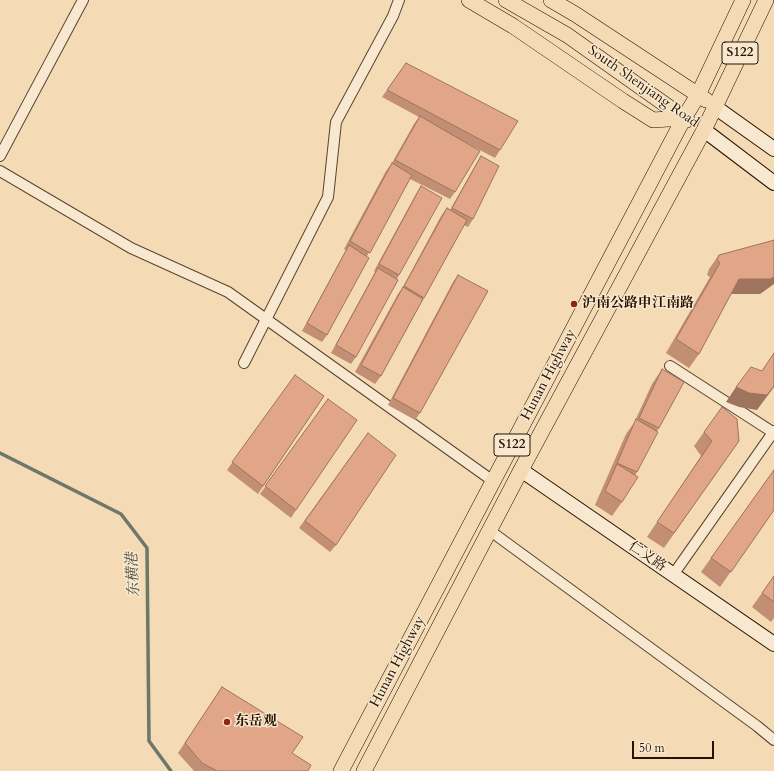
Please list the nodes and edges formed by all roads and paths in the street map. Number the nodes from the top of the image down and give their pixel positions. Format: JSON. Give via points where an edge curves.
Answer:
{"nodes":[{"id":1,"x":83,"y":0,"type":"edge"},
{"id":2,"x":399,"y":0,"type":"edge"},
{"id":3,"x":469,"y":0,"type":"edge"},
{"id":4,"x":479,"y":0,"type":"edge"},
{"id":5,"x":506,"y":0,"type":"edge"},
{"id":6,"x":550,"y":0,"type":"edge"},
{"id":7,"x":743,"y":0,"type":"edge"},
{"id":8,"x":766,"y":0,"type":"edge"},
{"id":9,"x":513,"y":26,"type":"junction"},
{"id":10,"x":698,"y":95,"type":"junction"},
{"id":11,"x":714,"y":107,"type":"junction"},
{"id":12,"x":684,"y":118,"type":"junction"},
{"id":13,"x":704,"y":130,"type":"junction"},
{"id":14,"x":774,"y":149,"type":"edge"},
{"id":15,"x":0,"y":156,"type":"edge"},
{"id":16,"x":0,"y":171,"type":"edge"},
{"id":17,"x":774,"y":183,"type":"edge"},
{"id":18,"x":266,"y":319,"type":"junction"},
{"id":19,"x":244,"y":363,"type":"dead end"},
{"id":20,"x":670,"y":366,"type":"dead end"},
{"id":21,"x":774,"y":432,"type":"edge"},
{"id":22,"x":521,"y":470,"type":"junction"},
{"id":23,"x":493,"y":481,"type":"junction"},
{"id":24,"x":489,"y":530,"type":"junction"},
{"id":25,"x":673,"y":575,"type":"junction"},
{"id":26,"x":774,"y":644,"type":"edge"},
{"id":27,"x":774,"y":740,"type":"edge"},
{"id":28,"x":341,"y":771,"type":"edge"},
{"id":29,"x":364,"y":771,"type":"edge"}],
"edges":[{"from":1,"to":15,"type":"street"},
{"from":2,"to":18,"type":"street","via":[[393,16],[336,122],[328,197]]},
{"from":3,"to":9,"type":"main road"},
{"from":4,"to":9,"type":"main road"},
{"from":5,"to":12,"type":"main road","name":"South Shenjiang Road","via":[[567,35]]},
{"from":6,"to":10,"type":"main road","name":"South Shenjiang Road"},
{"from":7,"to":10,"type":"main road","name":"Hunan Highway","number":"S122"},
{"from":8,"to":11,"type":"main road","name":"Hunan Highway","number":"S122"},
{"from":9,"to":12,"type":"main road","via":[[653,120]]},
{"from":10,"to":11,"type":"main road","name":"South Shenjiang Road"},
{"from":10,"to":12,"type":"main road","name":"Hunan Highway","number":"S122"},
{"from":11,"to":13,"type":"main road","name":"Hunan Highway","number":"S122"},
{"from":11,"to":14,"type":"street","name":"South Shenjiang Road"},
{"from":12,"to":13,"type":"main road","name":"South Shenjiang Road"},
{"from":12,"to":23,"type":"main road","name":"Hunan Highway","number":"S122"},
{"from":13,"to":17,"type":"street","name":"South Shenjiang Road"},
{"from":13,"to":22,"type":"main road","name":"Hunan Highway","number":"S122"},
{"from":16,"to":18,"type":"street","via":[[131,248],[228,292]]},
{"from":18,"to":19,"type":"street"},
{"from":18,"to":23,"type":"street"},
{"from":20,"to":21,"type":"street"},
{"from":21,"to":25,"type":"street"},
{"from":22,"to":24,"type":"main road","name":"Hunan Highway","number":"S122"},
{"from":22,"to":25,"type":"street","name":"仁义路"},
{"from":23,"to":28,"type":"main road","name":"Hunan Highway","number":"S122"},
{"from":24,"to":27,"type":"street"},
{"from":24,"to":29,"type":"main road","name":"Hunan Highway","number":"S122"},
{"from":25,"to":26,"type":"street","name":"仁义路"}]}
